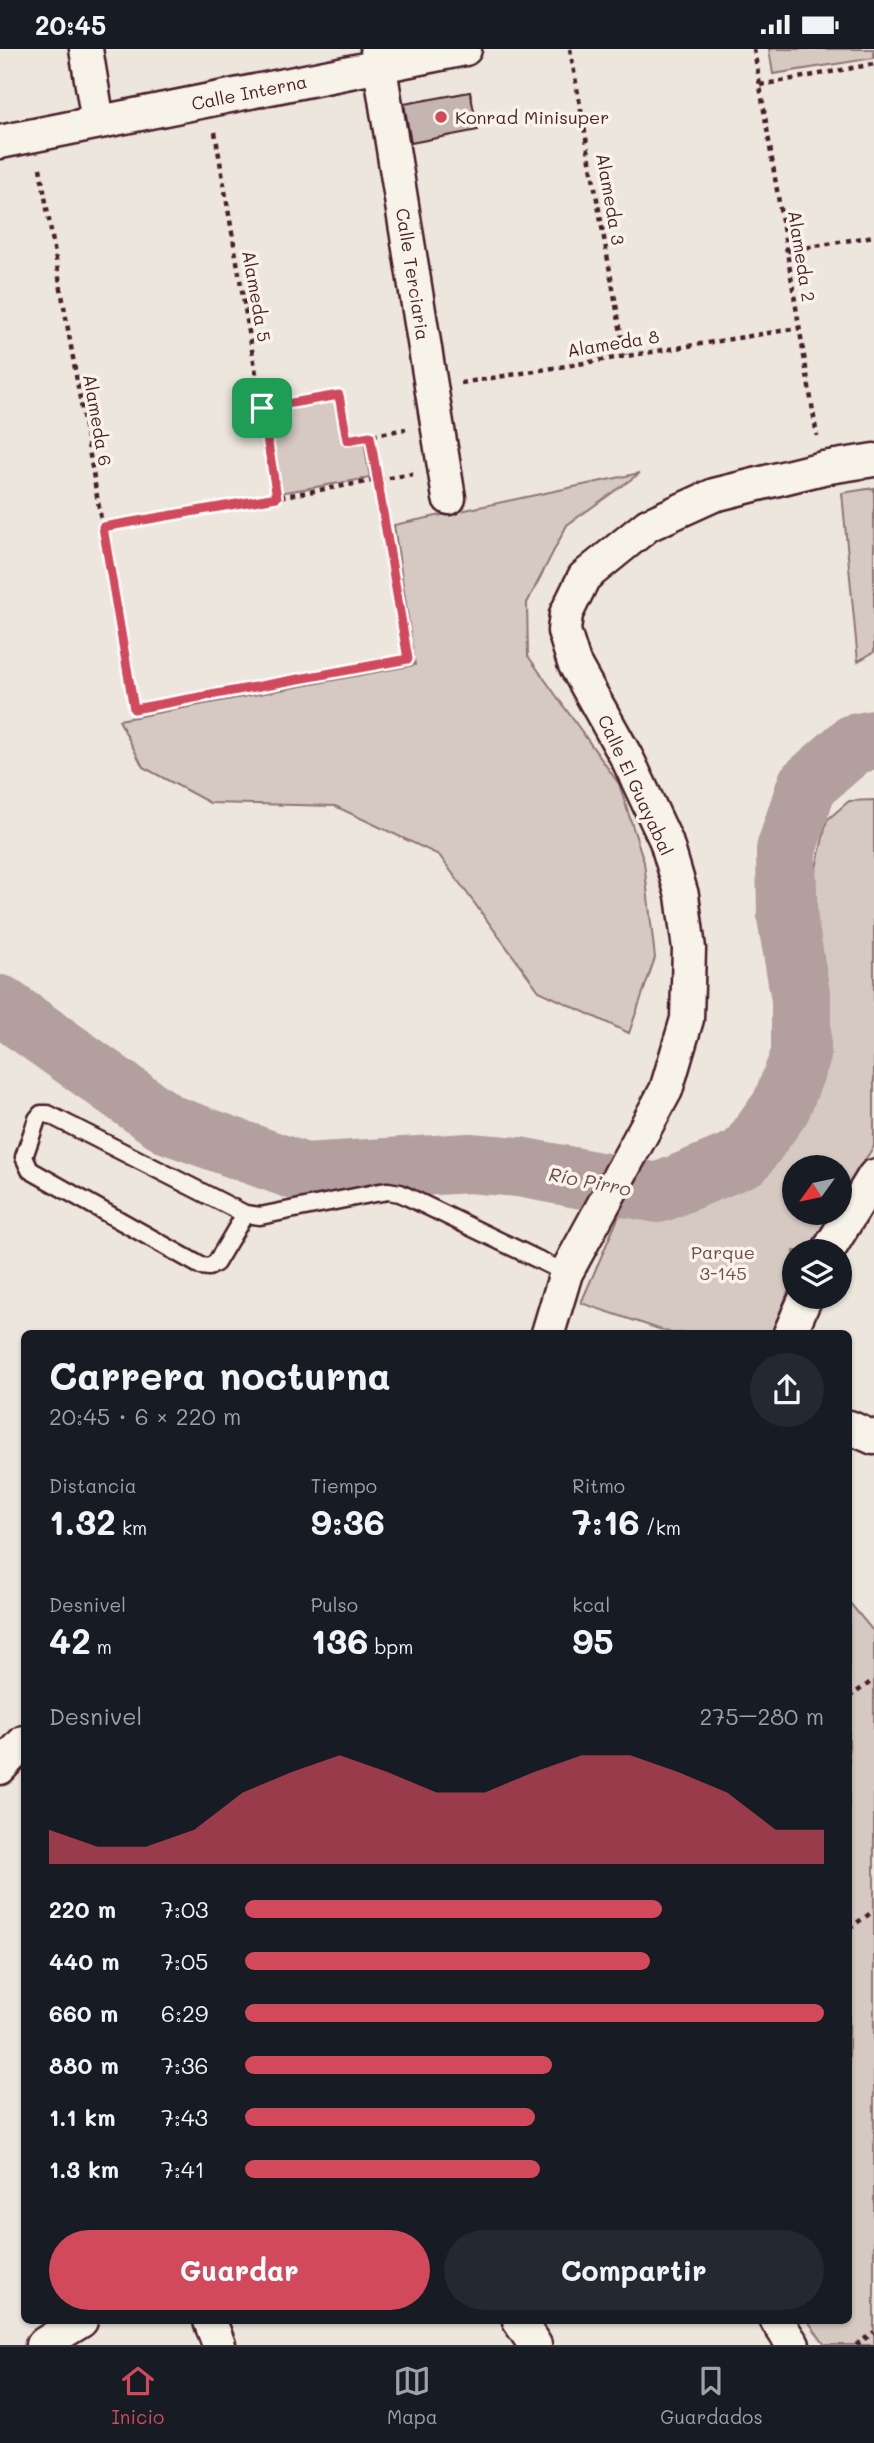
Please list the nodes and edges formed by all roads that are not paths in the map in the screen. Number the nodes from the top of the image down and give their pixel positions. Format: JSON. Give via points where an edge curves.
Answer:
{"nodes":[{"id":1,"x":86,"y":49,"type":"edge"},
{"id":2,"x":465,"y":49,"type":"edge"},
{"id":3,"x":378,"y":57,"type":"edge"},
{"id":4,"x":98,"y":122,"type":"junction"},
{"id":5,"x":0,"y":142,"type":"edge"},
{"id":6,"x":874,"y":460,"type":"edge"},
{"id":7,"x":447,"y":483,"type":"road end"},
{"id":8,"x":874,"y":1176,"type":"edge"},
{"id":9,"x":245,"y":1214,"type":"junction"},
{"id":10,"x":835,"y":1239,"type":"edge"},
{"id":11,"x":566,"y":1273,"type":"junction"},
{"id":12,"x":801,"y":1309,"type":"edge"},
{"id":13,"x":549,"y":1330,"type":"edge"},
{"id":14,"x":791,"y":1330,"type":"edge"},
{"id":15,"x":852,"y":1428,"type":"edge"},
{"id":16,"x":874,"y":1437,"type":"edge"},
{"id":17,"x":21,"y":1745,"type":"edge"},
{"id":18,"x":0,"y":1768,"type":"edge"},
{"id":19,"x":75,"y":2324,"type":"edge"},
{"id":20,"x":211,"y":2324,"type":"edge"},
{"id":21,"x":521,"y":2324,"type":"edge"},
{"id":22,"x":779,"y":2324,"type":"edge"},
{"id":23,"x":42,"y":2345,"type":"edge"},
{"id":24,"x":219,"y":2345,"type":"edge"},
{"id":25,"x":535,"y":2345,"type":"edge"},
{"id":26,"x":793,"y":2345,"type":"edge"}],
"edges":[{"from":1,"to":4,"type":"street"},
{"from":2,"to":3,"type":"street","name":"Calle Interna"},
{"from":3,"to":4,"type":"street","name":"Calle Interna","via":[[209,100]]},
{"from":3,"to":7,"type":"street","name":"Calle Terciaria"},
{"from":4,"to":5,"type":"street","name":"Calle Interna"},
{"from":6,"to":11,"type":"street","name":"Calle El Guayabal","via":[[714,495],[649,525],[584,577],[566,614],[564,631],[575,663],[666,841],[682,895],[689,949],[687,1019],[666,1090]]},
{"from":8,"to":10,"type":"street"},
{"from":9,"to":9,"type":"lane","via":[[216,1263],[201,1266],[30,1170],[24,1157],[37,1119],[48,1114]]},
{"from":9,"to":11,"type":"lane","via":[[260,1216],[375,1193],[400,1193]]},
{"from":11,"to":13,"type":"street","name":"Calle El Guayabal"},
{"from":12,"to":14,"type":"street"},
{"from":15,"to":16,"type":"street"},
{"from":17,"to":18,"type":"street"},
{"from":19,"to":23,"type":"street"},
{"from":20,"to":24,"type":"street"},
{"from":21,"to":25,"type":"street"},
{"from":22,"to":26,"type":"street"}]}
